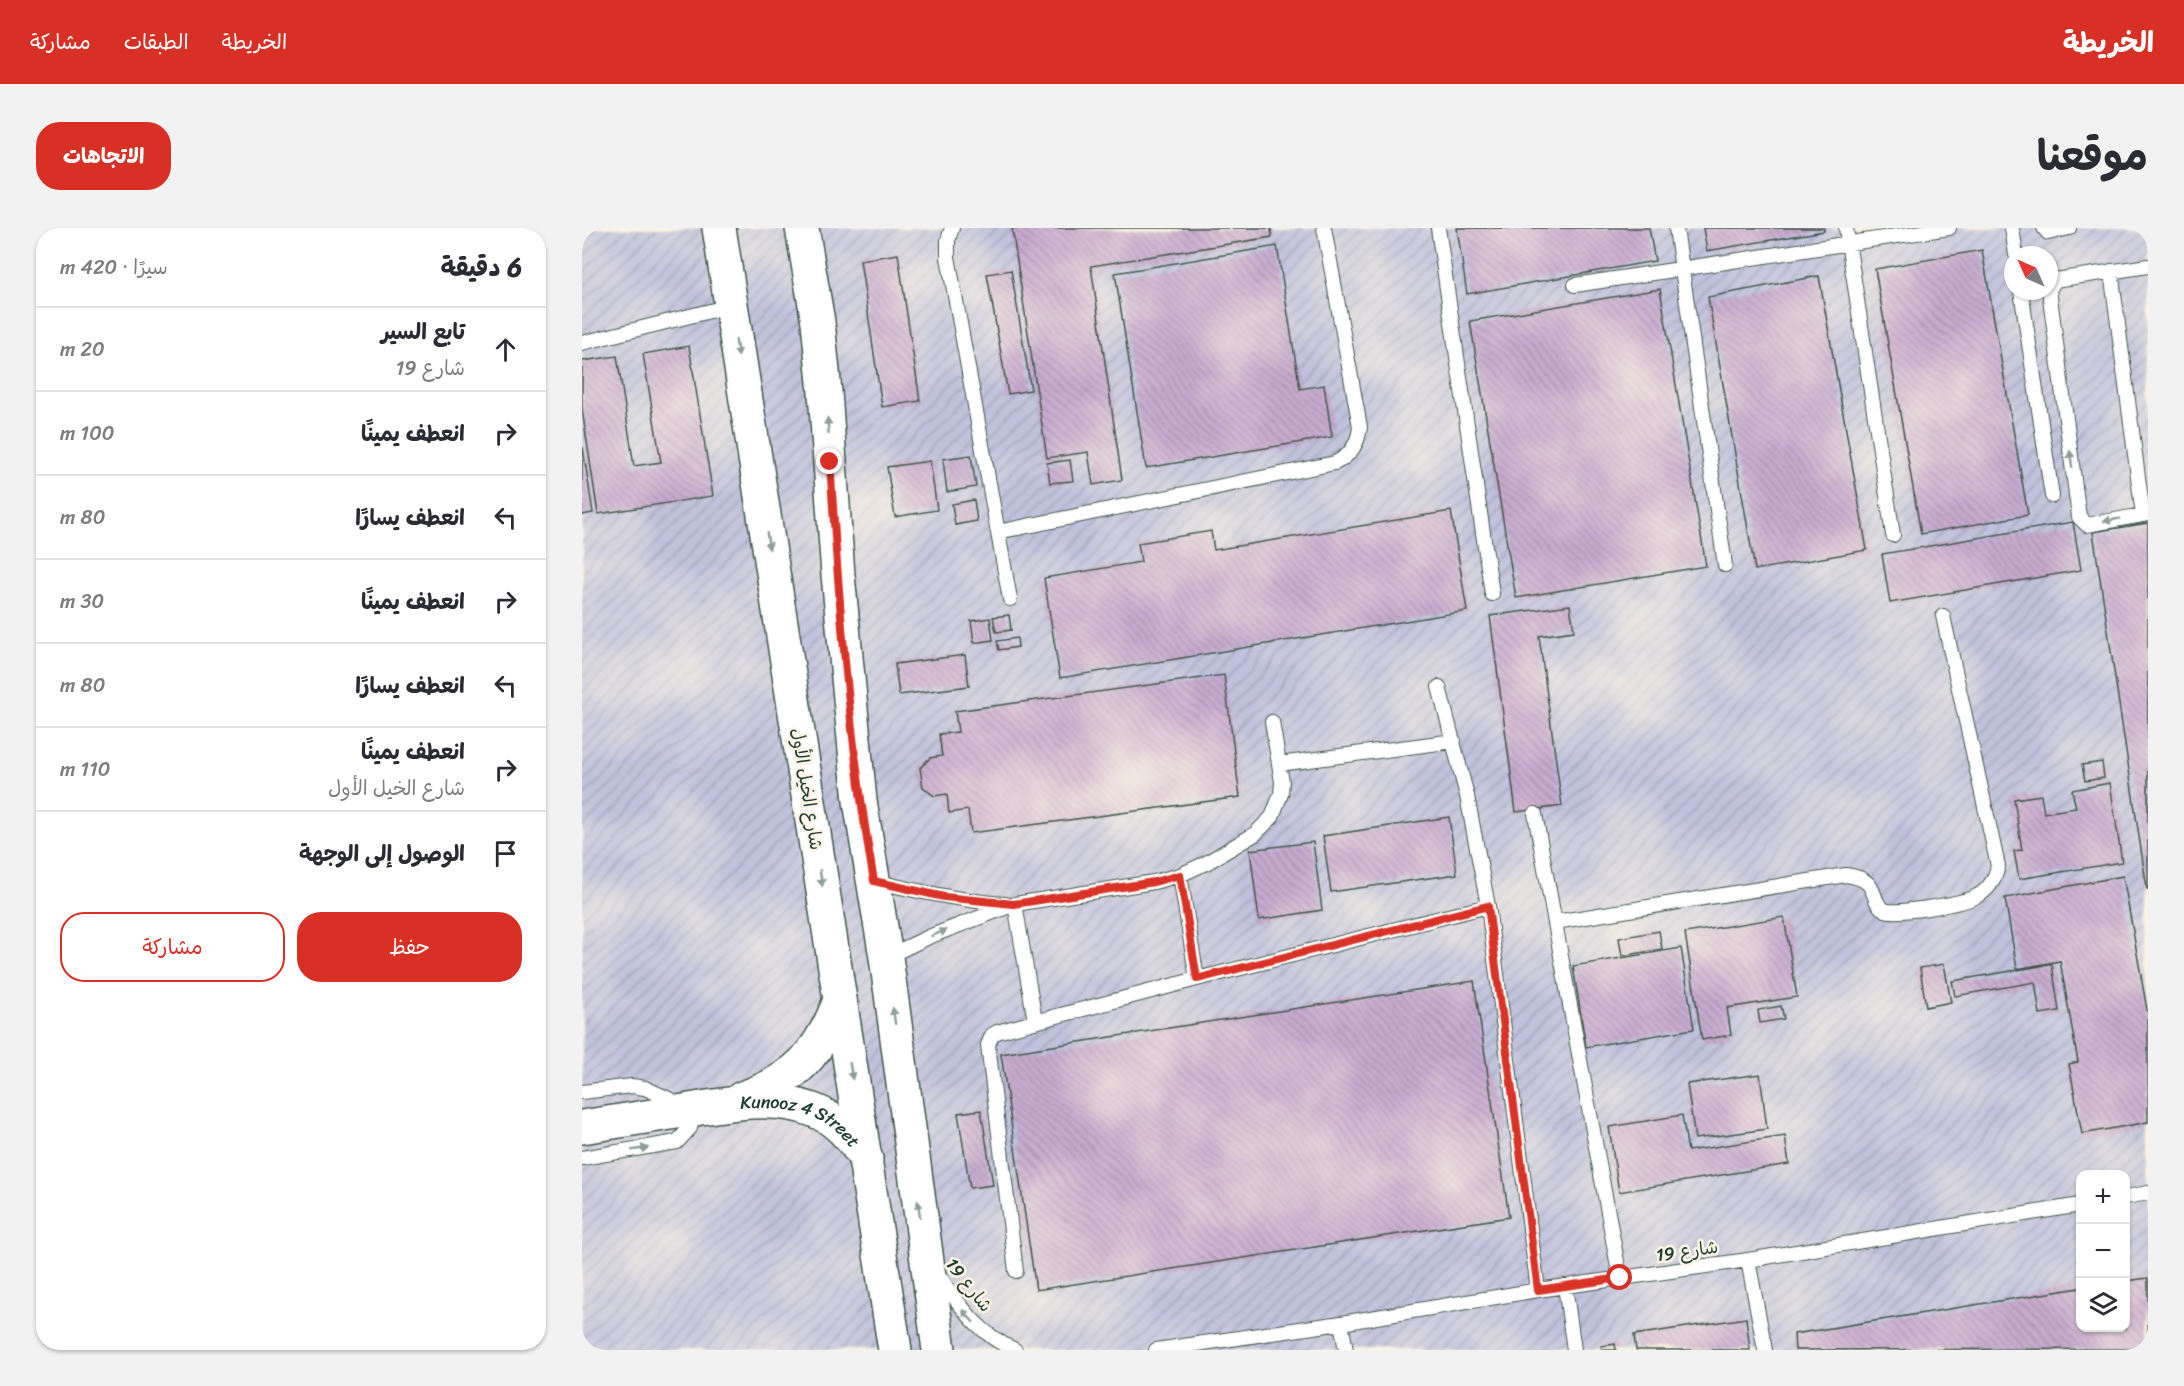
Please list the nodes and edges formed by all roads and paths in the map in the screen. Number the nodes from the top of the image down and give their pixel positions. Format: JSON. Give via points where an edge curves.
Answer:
{"nodes":[{"id":1,"x":719,"y":228,"type":"edge"},
{"id":2,"x":802,"y":228,"type":"edge"},
{"id":3,"x":952,"y":228,"type":"edge"},
{"id":4,"x":1324,"y":228,"type":"edge"},
{"id":5,"x":1438,"y":228,"type":"edge"},
{"id":6,"x":1676,"y":228,"type":"edge"},
{"id":7,"x":1846,"y":228,"type":"edge"},
{"id":8,"x":1949,"y":228,"type":"edge"},
{"id":9,"x":2012,"y":228,"type":"edge"},
{"id":10,"x":2044,"y":228,"type":"edge"},
{"id":11,"x":2069,"y":228,"type":"edge"},
{"id":12,"x":1849,"y":244,"type":"junction"},
{"id":13,"x":2015,"y":246,"type":"edge"},
{"id":14,"x":2148,"y":266,"type":"edge"},
{"id":15,"x":1683,"y":270,"type":"junction"},
{"id":16,"x":2111,"y":271,"type":"junction"},
{"id":17,"x":2058,"y":280,"type":"edge"},
{"id":18,"x":1575,"y":285,"type":"dead end"},
{"id":19,"x":2022,"y":300,"type":"edge"},
{"id":20,"x":2050,"y":300,"type":"edge"},
{"id":21,"x":730,"y":306,"type":"junction"},
{"id":22,"x":582,"y":343,"type":"edge"},
{"id":23,"x":2052,"y":496,"type":"dead end"},
{"id":24,"x":2145,"y":514,"type":"edge"},
{"id":25,"x":998,"y":532,"type":"junction"},
{"id":26,"x":1893,"y":536,"type":"dead end"},
{"id":27,"x":1725,"y":566,"type":"dead end"},
{"id":28,"x":1492,"y":594,"type":"dead end"},
{"id":29,"x":1010,"y":599,"type":"dead end"},
{"id":30,"x":1943,"y":616,"type":"dead end"},
{"id":31,"x":1439,"y":687,"type":"dead end"},
{"id":32,"x":1272,"y":722,"type":"dead end"},
{"id":33,"x":1454,"y":741,"type":"junction"},
{"id":34,"x":1279,"y":764,"type":"junction"},
{"id":35,"x":1535,"y":814,"type":"dead end"},
{"id":36,"x":1180,"y":875,"type":"junction"},
{"id":37,"x":874,"y":881,"type":"junction"},
{"id":38,"x":1014,"y":904,"type":"junction"},
{"id":39,"x":1488,"y":906,"type":"junction"},
{"id":40,"x":1555,"y":922,"type":"junction"},
{"id":41,"x":886,"y":957,"type":"junction"},
{"id":42,"x":1197,"y":979,"type":"junction"},
{"id":43,"x":840,"y":1000,"type":"junction"},
{"id":44,"x":1035,"y":1021,"type":"junction"},
{"id":45,"x":582,"y":1092,"type":"edge"},
{"id":46,"x":708,"y":1107,"type":"junction"},
{"id":47,"x":582,"y":1127,"type":"edge"},
{"id":48,"x":582,"y":1158,"type":"edge"},
{"id":49,"x":866,"y":1159,"type":"junction"},
{"id":50,"x":2148,"y":1193,"type":"edge"},
{"id":51,"x":2130,"y":1196,"type":"edge"},
{"id":52,"x":2076,"y":1205,"type":"edge"},
{"id":53,"x":926,"y":1259,"type":"junction"},
{"id":54,"x":1749,"y":1260,"type":"junction"},
{"id":55,"x":1016,"y":1271,"type":"dead end"},
{"id":56,"x":1620,"y":1278,"type":"junction"},
{"id":57,"x":1564,"y":1286,"type":"junction"},
{"id":58,"x":1538,"y":1290,"type":"junction"},
{"id":59,"x":1341,"y":1323,"type":"junction"},
{"id":60,"x":895,"y":1350,"type":"edge"},
{"id":61,"x":939,"y":1350,"type":"edge"},
{"id":62,"x":1014,"y":1350,"type":"edge"},
{"id":63,"x":1156,"y":1350,"type":"edge"},
{"id":64,"x":1346,"y":1350,"type":"edge"},
{"id":65,"x":1574,"y":1350,"type":"edge"},
{"id":66,"x":1765,"y":1350,"type":"edge"}],
"edges":[{"from":1,"to":21,"type":"main road","name":"شارع الخيل الأول"},
{"from":37,"to":2,"type":"main road","one_way":true,"via":[[849,700],[818,322]]},
{"from":3,"to":25,"type":"lane","via":[[948,257]]},
{"from":4,"to":25,"type":"lane","via":[[1360,427],[1350,452],[1335,463]]},
{"from":5,"to":28,"type":"lane"},
{"from":6,"to":15,"type":"lane"},
{"from":7,"to":12,"type":"lane"},
{"from":8,"to":12,"type":"lane"},
{"from":9,"to":13,"type":"lane"},
{"from":10,"to":11,"type":"lane","via":[[2048,232]]},
{"from":12,"to":15,"type":"lane"},
{"from":12,"to":26,"type":"lane"},
{"from":14,"to":16,"type":"lane"},
{"from":15,"to":18,"type":"lane"},
{"from":15,"to":27,"type":"lane"},
{"from":16,"to":17,"type":"lane"},
{"from":16,"to":24,"type":"lane"},
{"from":19,"to":23,"type":"lane"},
{"from":24,"to":20,"type":"lane","one_way":true,"via":[[2087,525],[2079,517]]},
{"from":21,"to":22,"type":"lane"},
{"from":21,"to":43,"type":"main road","name":"شارع الخيل الأول","one_way":true},
{"from":25,"to":29,"type":"lane"},
{"from":30,"to":40,"type":"lane","via":[[1998,867],[1984,891],[1968,900],[1893,912],[1881,906],[1864,880],[1846,875]]},
{"from":31,"to":33,"type":"lane"},
{"from":32,"to":34,"type":"lane"},
{"from":33,"to":34,"type":"lane"},
{"from":33,"to":39,"type":"lane"},
{"from":34,"to":36,"type":"lane","via":[[1281,794],[1265,826]]},
{"from":35,"to":40,"type":"lane"},
{"from":36,"to":38,"type":"lane"},
{"from":36,"to":42,"type":"lane"},
{"from":37,"to":38,"type":"lane","via":[[937,896]]},
{"from":37,"to":41,"type":"main road"},
{"from":41,"to":38,"type":"lane","one_way":true},
{"from":38,"to":44,"type":"lane"},
{"from":39,"to":42,"type":"lane"},
{"from":39,"to":58,"type":"lane"},
{"from":40,"to":56,"type":"lane"},
{"from":53,"to":41,"type":"main road","one_way":true},
{"from":42,"to":44,"type":"lane"},
{"from":43,"to":46,"type":"main road","name":"Kunooz 4 Street","via":[[820,1042],[788,1077],[768,1090]]},
{"from":43,"to":49,"type":"main road","name":"شارع الخيل الأول","one_way":true},
{"from":44,"to":55,"type":"lane","via":[[997,1032],[988,1045]]},
{"from":45,"to":46,"type":"lane","via":[[632,1086]]},
{"from":46,"to":47,"type":"main road","name":"Kunooz 4 Street"},
{"from":48,"to":46,"type":"lane","one_way":true,"via":[[677,1142]]},
{"from":46,"to":49,"type":"main road","name":"Kunooz 4 Street","via":[[785,1103],[815,1111],[844,1130]]},
{"from":49,"to":60,"type":"main road","name":"شارع الخيل الأول"},
{"from":50,"to":51,"type":"lane"},
{"from":52,"to":54,"type":"lane","name":"شارع 19"},
{"from":53,"to":61,"type":"main road"},
{"from":62,"to":53,"type":"lane","name":"شارع 19","one_way":true,"via":[[972,1320]]},
{"from":54,"to":56,"type":"lane","name":"شارع 19"},
{"from":54,"to":66,"type":"lane"},
{"from":56,"to":57,"type":"lane","name":"شارع 19"},
{"from":57,"to":58,"type":"lane","name":"شارع 19"},
{"from":57,"to":65,"type":"lane"},
{"from":58,"to":59,"type":"lane","name":"شارع 19"},
{"from":59,"to":63,"type":"lane","name":"شارع 19"},
{"from":59,"to":64,"type":"lane"}]}
